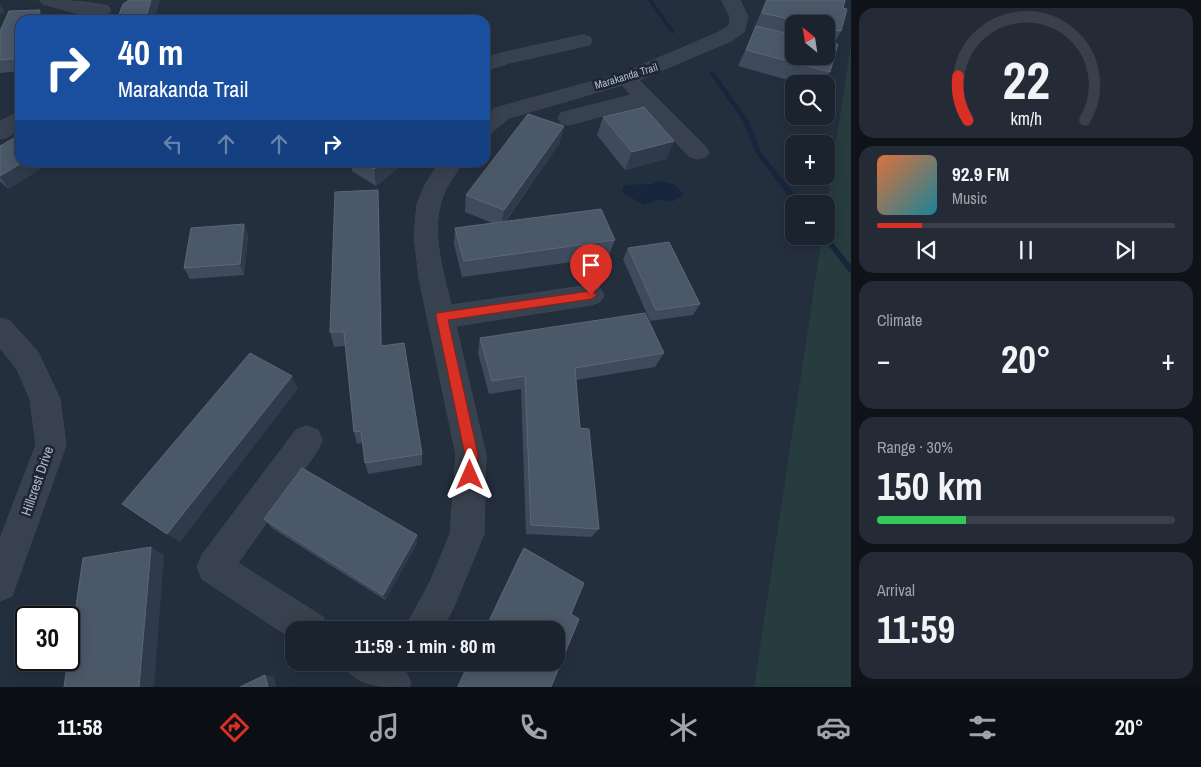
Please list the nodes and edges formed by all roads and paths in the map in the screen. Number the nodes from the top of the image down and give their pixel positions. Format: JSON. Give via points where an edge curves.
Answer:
{"nodes":[{"id":1,"x":49,"y":0,"type":"edge"},
{"id":2,"x":118,"y":0,"type":"edge"},
{"id":3,"x":731,"y":0,"type":"edge"},
{"id":4,"x":98,"y":15,"type":"edge"},
{"id":5,"x":583,"y":41,"type":"dead end"},
{"id":6,"x":490,"y":63,"type":"edge"},
{"id":7,"x":626,"y":78,"type":"junction"},
{"id":8,"x":646,"y":98,"type":"junction"},
{"id":9,"x":568,"y":118,"type":"dead end"},
{"id":10,"x":15,"y":122,"type":"edge"},
{"id":11,"x":490,"y":123,"type":"edge"},
{"id":12,"x":0,"y":132,"type":"edge"},
{"id":13,"x":698,"y":152,"type":"dead end"},
{"id":14,"x":448,"y":167,"type":"edge"},
{"id":15,"x":591,"y":295,"type":"dead end"},
{"id":16,"x":441,"y":316,"type":"junction"},
{"id":17,"x":0,"y":329,"type":"edge"},
{"id":18,"x":307,"y":440,"type":"dead end"},
{"id":19,"x":0,"y":584,"type":"edge"},
{"id":20,"x":296,"y":621,"type":"edge"},
{"id":21,"x":427,"y":621,"type":"edge"},
{"id":22,"x":380,"y":671,"type":"edge"},
{"id":23,"x":395,"y":678,"type":"edge"}],
"edges":[{"from":1,"to":4,"type":"street"},
{"from":2,"to":4,"type":"street"},
{"from":3,"to":7,"type":"street","name":"Marakanda Trail","via":[[742,33]]},
{"from":5,"to":6,"type":"street"},
{"from":7,"to":8,"type":"street"},
{"from":7,"to":11,"type":"street","name":"Marakanda Trail","via":[[502,113]]},
{"from":8,"to":9,"type":"street"},
{"from":8,"to":13,"type":"street"},
{"from":10,"to":12,"type":"street"},
{"from":14,"to":16,"type":"street","via":[[440,177],[427,210],[432,280]]},
{"from":15,"to":16,"type":"street"},
{"from":16,"to":21,"type":"street","via":[[471,455],[467,534]]},
{"from":17,"to":19,"type":"street","name":"Hillcrest Drive","via":[[28,361],[42,391],[52,445]]},
{"from":18,"to":20,"type":"street","via":[[214,567]]},
{"from":22,"to":23,"type":"street"}]}
